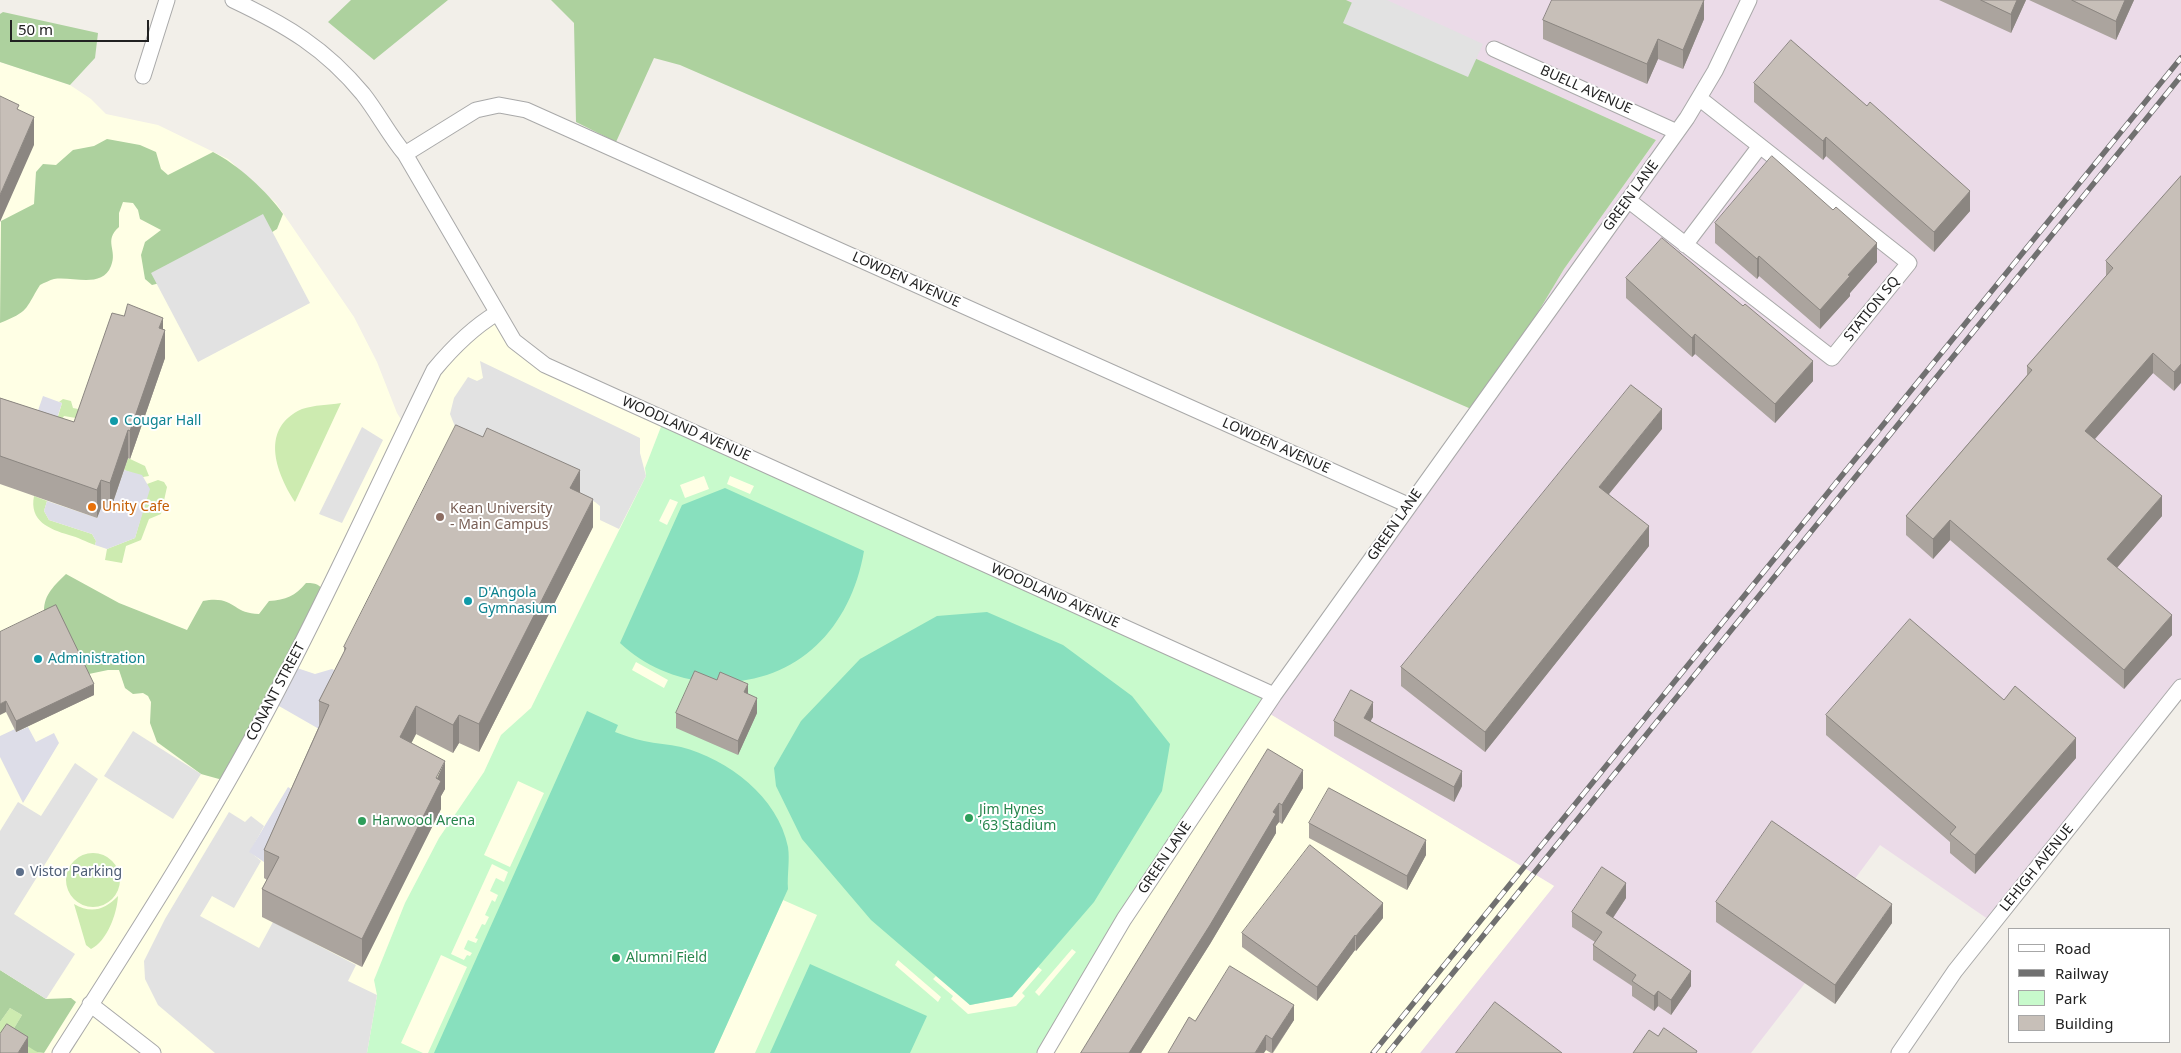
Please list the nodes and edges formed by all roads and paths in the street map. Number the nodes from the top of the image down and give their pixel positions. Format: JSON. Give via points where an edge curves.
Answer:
{"nodes":[{"id":1,"x":167,"y":0,"type":"edge"},
{"id":2,"x":233,"y":0,"type":"edge"},
{"id":3,"x":1750,"y":0,"type":"edge"},
{"id":4,"x":1494,"y":49,"type":"dead end"},
{"id":5,"x":143,"y":76,"type":"dead end"},
{"id":6,"x":1700,"y":98,"type":"junction"},
{"id":7,"x":1678,"y":132,"type":"junction"},
{"id":8,"x":1760,"y":146,"type":"junction"},
{"id":9,"x":405,"y":154,"type":"junction"},
{"id":10,"x":1628,"y":200,"type":"junction"},
{"id":11,"x":1685,"y":245,"type":"junction"},
{"id":12,"x":497,"y":313,"type":"junction"},
{"id":13,"x":1408,"y":506,"type":"junction"},
{"id":14,"x":2181,"y":687,"type":"edge"},
{"id":15,"x":1274,"y":695,"type":"junction"},
{"id":16,"x":90,"y":1004,"type":"junction"},
{"id":17,"x":60,"y":1053,"type":"edge"},
{"id":18,"x":152,"y":1053,"type":"edge"},
{"id":19,"x":1045,"y":1053,"type":"edge"},
{"id":20,"x":1899,"y":1053,"type":"edge"}],
"edges":[{"from":1,"to":5,"type":"street"},
{"from":2,"to":9,"type":"street","name":"WOODLAND AVENUE","via":[[303,38],[332,60],[364,96]]},
{"from":3,"to":6,"type":"street","name":"GREEN LANE"},
{"from":4,"to":7,"type":"street","name":"BUELL AVENUE"},
{"from":6,"to":7,"type":"street","name":"GREEN LANE"},
{"from":6,"to":8,"type":"street","name":"STATION SQ"},
{"from":7,"to":10,"type":"street","name":"GREEN LANE"},
{"from":8,"to":11,"type":"street"},
{"from":8,"to":11,"type":"street","name":"STATION SQ","via":[[1909,263],[1832,358]]},
{"from":9,"to":12,"type":"street","name":"WOODLAND AVENUE"},
{"from":9,"to":13,"type":"street","name":"LOWDEN AVENUE","via":[[476,110],[499,105],[526,110]]},
{"from":10,"to":11,"type":"street","name":"STATION SQ"},
{"from":10,"to":13,"type":"street","name":"GREEN LANE"},
{"from":12,"to":15,"type":"street","name":"WOODLAND AVENUE","via":[[514,341],[545,365]]},
{"from":12,"to":16,"type":"street","name":"CONANT STREET","via":[[478,324],[434,370],[272,702]]},
{"from":13,"to":15,"type":"street","name":"GREEN LANE"},
{"from":14,"to":20,"type":"street","name":"LEHIGH AVENUE","via":[[1955,970]]},
{"from":15,"to":19,"type":"street","name":"GREEN LANE","via":[[1124,919]]},
{"from":16,"to":17,"type":"street","name":"CONANT STREET"},
{"from":16,"to":18,"type":"street"}]}
